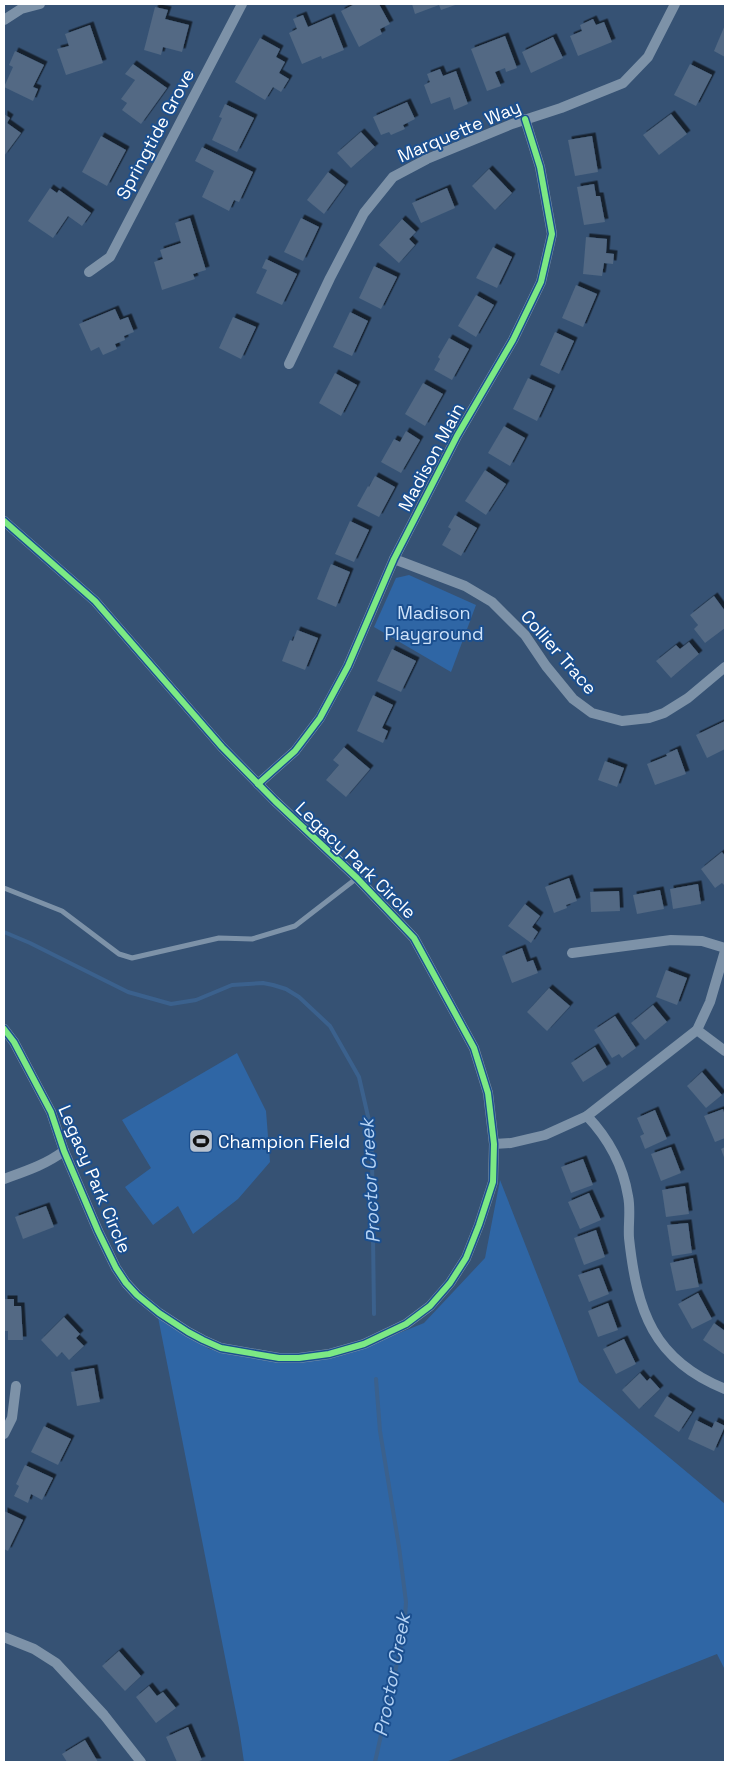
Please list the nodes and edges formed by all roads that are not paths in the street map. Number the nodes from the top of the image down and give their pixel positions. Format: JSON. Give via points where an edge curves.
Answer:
{"nodes":[{"id":1,"x":40,"y":4,"type":"edge"},
{"id":2,"x":242,"y":4,"type":"edge"},
{"id":3,"x":675,"y":4,"type":"edge"},
{"id":4,"x":4,"y":20,"type":"edge"},
{"id":5,"x":525,"y":119,"type":"junction"},
{"id":6,"x":89,"y":272,"type":"dead end"},
{"id":7,"x":289,"y":364,"type":"dead end"},
{"id":8,"x":4,"y":521,"type":"edge"},
{"id":9,"x":394,"y":559,"type":"junction"},
{"id":10,"x":725,"y":667,"type":"edge"},
{"id":11,"x":258,"y":784,"type":"junction"},
{"id":12,"x":358,"y":878,"type":"junction"},
{"id":13,"x":4,"y":888,"type":"edge"},
{"id":14,"x":725,"y":949,"type":"edge"},
{"id":15,"x":572,"y":953,"type":"dead end"},
{"id":16,"x":4,"y":1029,"type":"edge"},
{"id":17,"x":697,"y":1030,"type":"junction"},
{"id":18,"x":725,"y":1051,"type":"edge"},
{"id":19,"x":587,"y":1116,"type":"junction"},
{"id":20,"x":494,"y":1144,"type":"junction"},
{"id":21,"x":64,"y":1151,"type":"junction"},
{"id":22,"x":4,"y":1179,"type":"edge"},
{"id":23,"x":16,"y":1386,"type":"dead end"},
{"id":24,"x":725,"y":1389,"type":"edge"},
{"id":25,"x":4,"y":1434,"type":"edge"},
{"id":26,"x":4,"y":1637,"type":"edge"},
{"id":27,"x":141,"y":1762,"type":"edge"}],
"edges":[{"from":1,"to":4,"type":"street","via":[[21,9]]},
{"from":2,"to":6,"type":"street","name":"Springtide Grove","via":[[110,257]]},
{"from":3,"to":5,"type":"street","name":"Marquette Way","via":[[648,57],[623,82]]},
{"from":5,"to":7,"type":"street","name":"Marquette Way","via":[[427,159],[393,177],[364,213]]},
{"from":5,"to":9,"type":"street","name":"Madison Main","via":[[540,167],[552,234],[541,282]]},
{"from":8,"to":11,"type":"street","name":"Legacy Park Circle","via":[[95,600]]},
{"from":9,"to":10,"type":"street","name":"Collier Trace","via":[[464,586],[492,602],[525,635],[573,699],[592,713],[622,721],[664,713]]},
{"from":9,"to":11,"type":"street","name":"Madison Main","via":[[348,666],[320,718],[295,751]]},
{"from":11,"to":12,"type":"street","name":"Legacy Park Circle"},
{"from":12,"to":13,"type":"lane","via":[[295,926],[252,939],[219,938],[132,958],[119,954],[62,911]]},
{"from":12,"to":20,"type":"street","name":"Legacy Park Circle","via":[[414,938],[474,1048],[488,1093]]},
{"from":14,"to":15,"type":"street","via":[[702,941],[671,940]]},
{"from":14,"to":17,"type":"street","via":[[710,1002]]},
{"from":16,"to":21,"type":"street","name":"Legacy Park Circle","via":[[51,1112]]},
{"from":17,"to":18,"type":"street"},
{"from":17,"to":19,"type":"street"},
{"from":19,"to":20,"type":"street","via":[[545,1135]]},
{"from":19,"to":24,"type":"street","via":[[604,1136],[625,1182],[630,1210],[629,1236],[639,1297],[655,1334],[684,1367]]},
{"from":20,"to":21,"type":"street","name":"Legacy Park Circle","via":[[493,1182],[466,1258],[430,1306],[406,1324],[364,1344],[299,1358],[258,1356],[220,1348],[188,1332],[138,1295],[116,1268]]},
{"from":21,"to":22,"type":"street","via":[[50,1161]]},
{"from":23,"to":25,"type":"street","via":[[12,1418]]},
{"from":26,"to":27,"type":"street","via":[[34,1649],[56,1663],[104,1715]]}]}
